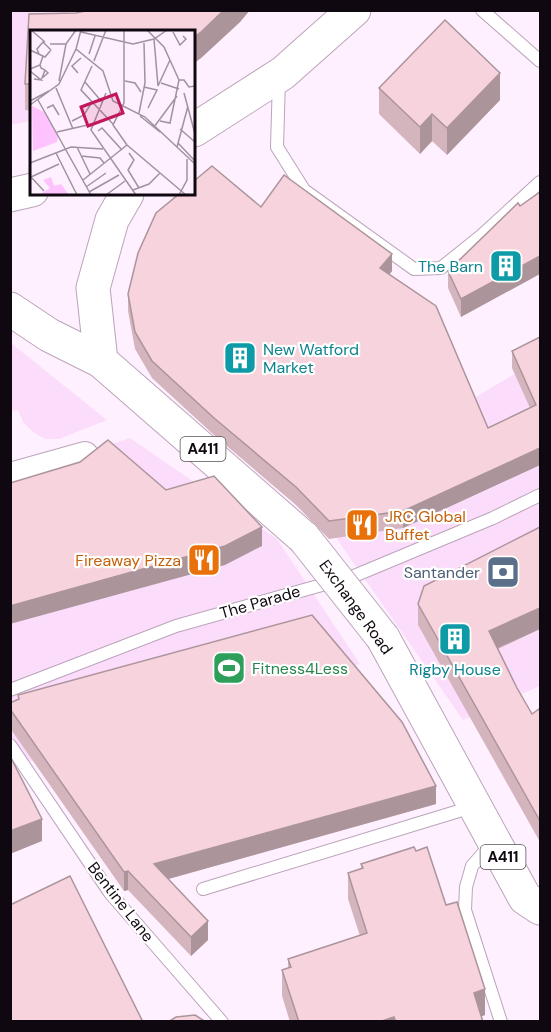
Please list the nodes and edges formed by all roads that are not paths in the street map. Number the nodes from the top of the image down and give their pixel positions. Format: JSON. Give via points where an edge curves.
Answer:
{"nodes":[{"id":1,"x":325,"y":10,"type":"edge"},
{"id":2,"x":354,"y":10,"type":"edge"},
{"id":3,"x":482,"y":10,"type":"edge"},
{"id":4,"x":540,"y":61,"type":"edge"},
{"id":5,"x":281,"y":75,"type":"junction"},
{"id":6,"x":195,"y":129,"type":"edge"},
{"id":7,"x":540,"y":182,"type":"edge"},
{"id":8,"x":30,"y":190,"type":"edge"},
{"id":9,"x":10,"y":195,"type":"edge"},
{"id":10,"x":127,"y":195,"type":"edge"},
{"id":11,"x":10,"y":309,"type":"edge"},
{"id":12,"x":101,"y":361,"type":"junction"},
{"id":13,"x":85,"y":455,"type":"edge"},
{"id":14,"x":10,"y":476,"type":"edge"},
{"id":15,"x":540,"y":495,"type":"edge"},
{"id":16,"x":10,"y":690,"type":"edge"},
{"id":17,"x":10,"y":745,"type":"edge"},
{"id":18,"x":473,"y":806,"type":"junction"},
{"id":19,"x":494,"y":841,"type":"junction"},
{"id":20,"x":203,"y":889,"type":"dead end"},
{"id":21,"x":540,"y":908,"type":"edge"},
{"id":22,"x":222,"y":1022,"type":"edge"},
{"id":23,"x":501,"y":1022,"type":"edge"}],
"edges":[{"from":1,"to":5,"type":"main road"},
{"from":2,"to":5,"type":"main road"},
{"from":3,"to":4,"type":"lane"},
{"from":5,"to":6,"type":"main road"},
{"from":5,"to":7,"type":"lane","via":[[277,147],[304,190],[414,269],[441,268]]},
{"from":8,"to":9,"type":"main road"},
{"from":10,"to":12,"type":"main road","via":[[112,220],[93,288]]},
{"from":11,"to":12,"type":"main road","number":"A411"},
{"from":12,"to":18,"type":"main road","name":"Exchange Road","number":"A411","bridge":true,"via":[[304,538],[383,638]]},
{"from":13,"to":14,"type":"street"},
{"from":15,"to":16,"type":"lane","name":"The Parade","via":[[354,576],[176,626]]},
{"from":17,"to":22,"type":"lane","name":"Bentine Lane","via":[[110,893]]},
{"from":18,"to":19,"type":"main road","name":"Exchange Road","number":"A411"},
{"from":18,"to":20,"type":"lane"},
{"from":19,"to":21,"type":"main road","name":"Exchange Road","number":"A411","via":[[525,898]]},
{"from":19,"to":23,"type":"lane","via":[[472,866],[465,910]]}]}
